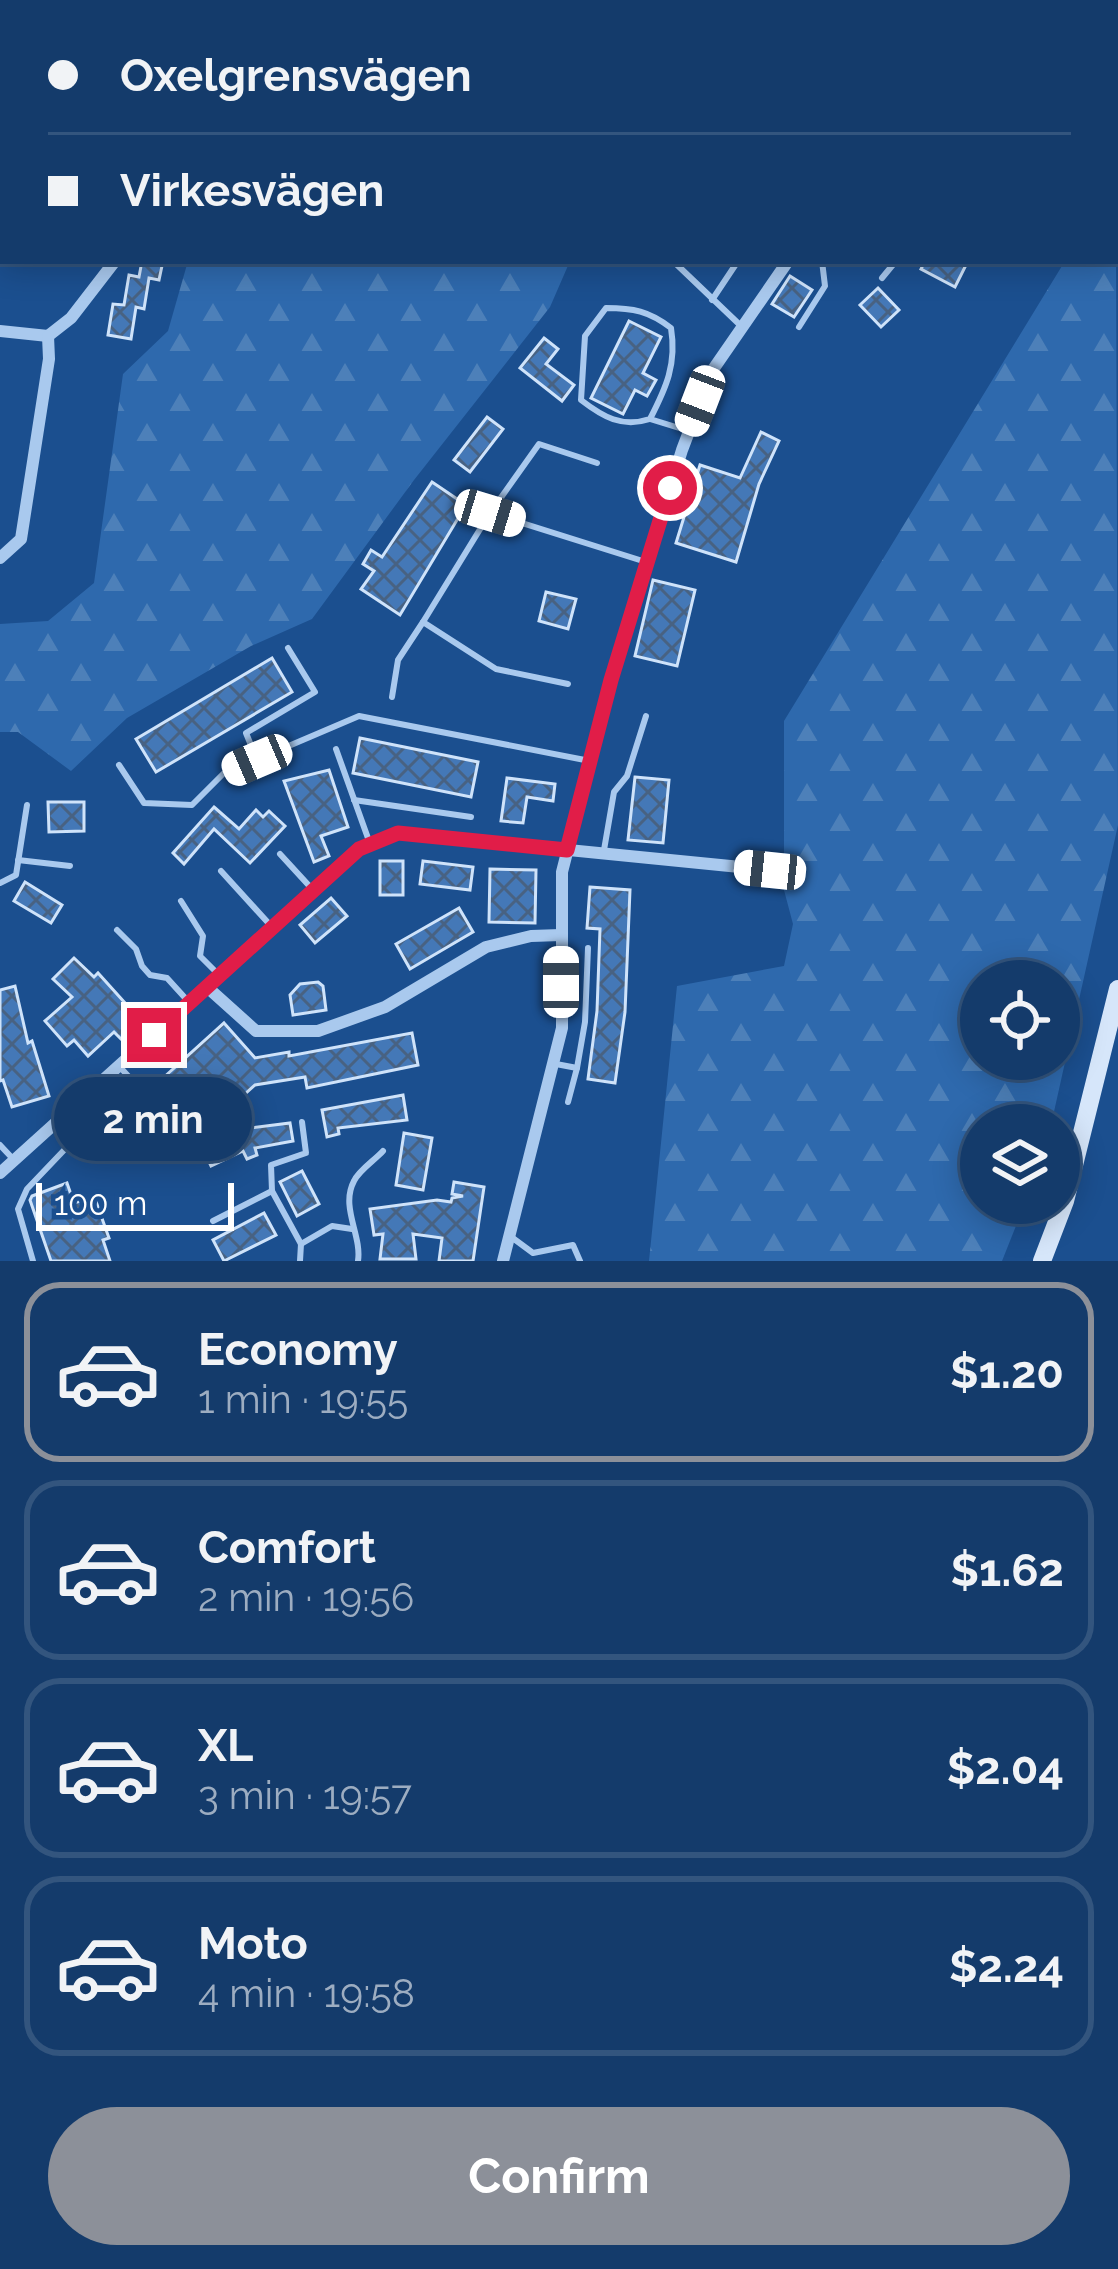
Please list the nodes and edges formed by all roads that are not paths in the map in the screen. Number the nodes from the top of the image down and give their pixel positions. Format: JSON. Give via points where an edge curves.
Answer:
{"nodes":[{"id":1,"x":113,"y":264,"type":"edge"},
{"id":2,"x":676,"y":264,"type":"edge"},
{"id":3,"x":735,"y":264,"type":"edge"},
{"id":4,"x":786,"y":264,"type":"edge"},
{"id":5,"x":822,"y":264,"type":"edge"},
{"id":6,"x":894,"y":264,"type":"edge"},
{"id":7,"x":882,"y":278,"type":"dead end"},
{"id":8,"x":712,"y":300,"type":"junction"},
{"id":9,"x":743,"y":327,"type":"junction"},
{"id":10,"x":799,"y":327,"type":"dead end"},
{"id":11,"x":0,"y":331,"type":"edge"},
{"id":12,"x":48,"y":336,"type":"junction"},
{"id":13,"x":650,"y":419,"type":"junction"},
{"id":14,"x":689,"y":431,"type":"junction"},
{"id":15,"x":597,"y":463,"type":"dead end"},
{"id":16,"x":490,"y":513,"type":"junction"},
{"id":17,"x":0,"y":558,"type":"edge"},
{"id":18,"x":647,"y":562,"type":"junction"},
{"id":19,"x":423,"y":622,"type":"junction"},
{"id":20,"x":288,"y":647,"type":"dead end"},
{"id":21,"x":568,"y":684,"type":"dead end"},
{"id":22,"x":392,"y":697,"type":"dead end"},
{"id":23,"x":646,"y":716,"type":"dead end"},
{"id":24,"x":336,"y":749,"type":"dead end"},
{"id":25,"x":257,"y":760,"type":"junction"},
{"id":26,"x":590,"y":761,"type":"junction"},
{"id":27,"x":119,"y":765,"type":"dead end"},
{"id":28,"x":354,"y":800,"type":"junction"},
{"id":29,"x":27,"y":805,"type":"dead end"},
{"id":30,"x":471,"y":817,"type":"dead end"},
{"id":31,"x":370,"y":844,"type":"junction"},
{"id":32,"x":567,"y":850,"type":"junction"},
{"id":33,"x":280,"y":854,"type":"dead end"},
{"id":34,"x":603,"y":854,"type":"junction"},
{"id":35,"x":18,"y":860,"type":"junction"},
{"id":36,"x":70,"y":866,"type":"dead end"},
{"id":37,"x":770,"y":870,"type":"dead end"},
{"id":38,"x":221,"y":871,"type":"dead end"},
{"id":39,"x":0,"y":883,"type":"edge"},
{"id":40,"x":313,"y":890,"type":"junction"},
{"id":41,"x":181,"y":901,"type":"dead end"},
{"id":42,"x":272,"y":927,"type":"junction"},
{"id":43,"x":117,"y":930,"type":"dead end"},
{"id":44,"x":561,"y":935,"type":"junction"},
{"id":45,"x":588,"y":948,"type":"dead end"},
{"id":46,"x":219,"y":976,"type":"junction"},
{"id":47,"x":207,"y":987,"type":"junction"},
{"id":48,"x":1117,"y":997,"type":"edge"},
{"id":49,"x":189,"y":1003,"type":"junction"},
{"id":50,"x":553,"y":1063,"type":"junction"},
{"id":51,"x":119,"y":1066,"type":"junction"},
{"id":52,"x":577,"y":1068,"type":"junction"},
{"id":53,"x":568,"y":1102,"type":"dead end"},
{"id":54,"x":58,"y":1120,"type":"junction"},
{"id":55,"x":170,"y":1122,"type":"dead end"},
{"id":56,"x":302,"y":1122,"type":"dead end"},
{"id":57,"x":0,"y":1145,"type":"edge"},
{"id":58,"x":383,"y":1151,"type":"dead end"},
{"id":59,"x":14,"y":1160,"type":"junction"},
{"id":60,"x":0,"y":1173,"type":"edge"},
{"id":61,"x":272,"y":1192,"type":"junction"},
{"id":62,"x":213,"y":1221,"type":"dead end"},
{"id":63,"x":353,"y":1229,"type":"junction"},
{"id":64,"x":508,"y":1233,"type":"junction"},
{"id":65,"x":301,"y":1244,"type":"junction"},
{"id":66,"x":33,"y":1261,"type":"edge"},
{"id":67,"x":300,"y":1261,"type":"edge"},
{"id":68,"x":358,"y":1261,"type":"edge"},
{"id":69,"x":503,"y":1261,"type":"edge"},
{"id":70,"x":580,"y":1261,"type":"edge"},
{"id":71,"x":1042,"y":1261,"type":"edge"}],
"edges":[{"from":1,"to":12,"type":"street"},
{"from":2,"to":8,"type":"lane"},
{"from":3,"to":8,"type":"lane"},
{"from":4,"to":9,"type":"street"},
{"from":5,"to":10,"type":"lane","via":[[825,286]]},
{"from":6,"to":7,"type":"lane"},
{"from":8,"to":9,"type":"lane"},
{"from":9,"to":14,"type":"street","via":[[712,371]]},
{"from":11,"to":12,"type":"street"},
{"from":12,"to":17,"type":"street","via":[[27,514],[21,539]]},
{"from":13,"to":13,"type":"lane","via":[[670,380],[670,328],[633,308],[605,308],[585,336],[581,400],[604,418]]},
{"from":13,"to":14,"type":"lane"},
{"from":14,"to":18,"type":"street"},
{"from":15,"to":16,"type":"lane","via":[[539,444]]},
{"from":16,"to":18,"type":"lane"},
{"from":16,"to":19,"type":"lane"},
{"from":18,"to":26,"type":"street"},
{"from":19,"to":21,"type":"lane","via":[[496,669]]},
{"from":19,"to":22,"type":"lane","via":[[398,660]]},
{"from":20,"to":25,"type":"lane","via":[[315,692],[246,734]]},
{"from":23,"to":34,"type":"lane","via":[[614,792]]},
{"from":24,"to":28,"type":"lane"},
{"from":25,"to":26,"type":"lane","via":[[359,716]]},
{"from":25,"to":27,"type":"lane","via":[[223,774],[192,806],[144,803]]},
{"from":26,"to":32,"type":"street"},
{"from":28,"to":30,"type":"lane"},
{"from":28,"to":31,"type":"lane"},
{"from":29,"to":35,"type":"lane"},
{"from":31,"to":32,"type":"street","via":[[398,833]]},
{"from":31,"to":40,"type":"street"},
{"from":32,"to":34,"type":"street"},
{"from":32,"to":44,"type":"street"},
{"from":33,"to":40,"type":"lane"},
{"from":34,"to":37,"type":"street"},
{"from":35,"to":36,"type":"lane"},
{"from":35,"to":39,"type":"lane","via":[[16,875]]},
{"from":38,"to":42,"type":"lane"},
{"from":40,"to":42,"type":"street"},
{"from":41,"to":46,"type":"lane","via":[[203,937],[200,956]]},
{"from":42,"to":46,"type":"street"},
{"from":43,"to":49,"type":"lane","via":[[150,975],[167,978]]},
{"from":44,"to":47,"type":"street","via":[[485,947],[385,1007],[318,1031],[256,1031]]},
{"from":44,"to":50,"type":"street","via":[[562,1028]]},
{"from":45,"to":52,"type":"lane"},
{"from":46,"to":47,"type":"street"},
{"from":47,"to":49,"type":"street"},
{"from":48,"to":71,"type":"main road"},
{"from":49,"to":51,"type":"street"},
{"from":50,"to":52,"type":"lane"},
{"from":50,"to":64,"type":"street"},
{"from":51,"to":54,"type":"street"},
{"from":51,"to":55,"type":"lane"},
{"from":52,"to":53,"type":"lane"},
{"from":54,"to":59,"type":"street"},
{"from":54,"to":66,"type":"lane","via":[[68,1146],[18,1209]]},
{"from":56,"to":61,"type":"lane","via":[[306,1153],[271,1165]]},
{"from":57,"to":59,"type":"lane"},
{"from":58,"to":63,"type":"lane","via":[[353,1181]]},
{"from":59,"to":60,"type":"street"},
{"from":61,"to":62,"type":"lane"},
{"from":61,"to":65,"type":"lane"},
{"from":63,"to":65,"type":"lane","via":[[332,1226]]},
{"from":63,"to":68,"type":"lane"},
{"from":64,"to":69,"type":"street"},
{"from":64,"to":70,"type":"lane","via":[[533,1253],[573,1245]]},
{"from":65,"to":67,"type":"lane"}]}
